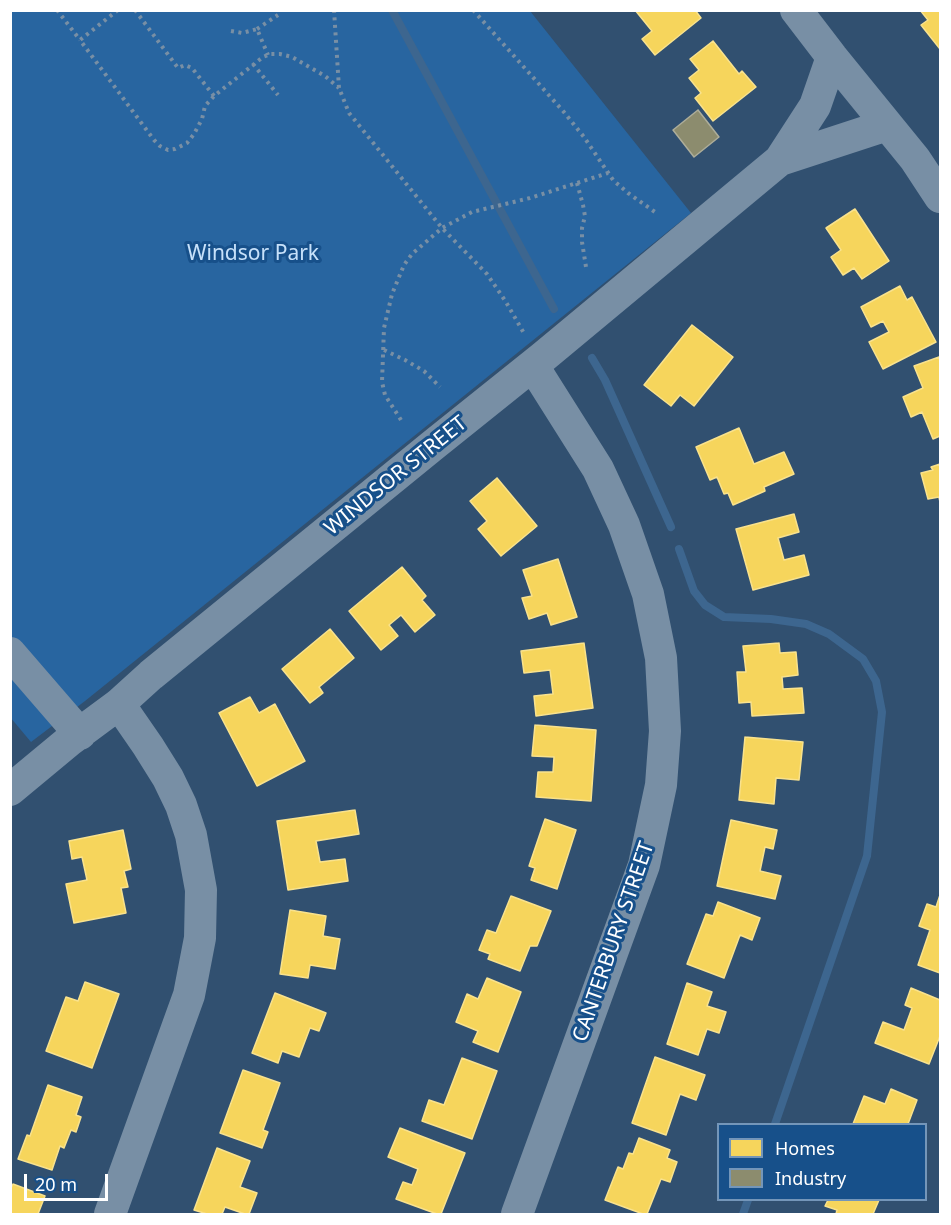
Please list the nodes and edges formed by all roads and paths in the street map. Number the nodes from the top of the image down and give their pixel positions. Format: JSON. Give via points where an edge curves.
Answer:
{"nodes":[{"id":1,"x":57,"y":10,"type":"edge"},
{"id":2,"x":118,"y":10,"type":"edge"},
{"id":3,"x":135,"y":10,"type":"edge"},
{"id":4,"x":334,"y":10,"type":"edge"},
{"id":5,"x":472,"y":10,"type":"edge"},
{"id":6,"x":796,"y":10,"type":"edge"},
{"id":7,"x":278,"y":15,"type":"dead end"},
{"id":8,"x":257,"y":29,"type":"junction"},
{"id":9,"x":231,"y":31,"type":"dead end"},
{"id":10,"x":80,"y":40,"type":"junction"},
{"id":11,"x":268,"y":55,"type":"junction"},
{"id":12,"x":832,"y":57,"type":"junction"},
{"id":13,"x":253,"y":64,"type":"junction"},
{"id":14,"x":339,"y":88,"type":"junction"},
{"id":15,"x":278,"y":95,"type":"dead end"},
{"id":16,"x":214,"y":96,"type":"junction"},
{"id":17,"x":887,"y":125,"type":"junction"},
{"id":18,"x":780,"y":160,"type":"junction"},
{"id":19,"x":608,"y":173,"type":"junction"},
{"id":20,"x":577,"y":183,"type":"junction"},
{"id":21,"x":940,"y":197,"type":"edge"},
{"id":22,"x":655,"y":212,"type":"dead end"},
{"id":23,"x":442,"y":228,"type":"junction"},
{"id":24,"x":586,"y":267,"type":"dead end"},
{"id":25,"x":384,"y":350,"type":"junction"},
{"id":26,"x":529,"y":351,"type":"junction"},
{"id":27,"x":440,"y":387,"type":"dead end"},
{"id":28,"x":401,"y":420,"type":"dead end"},
{"id":29,"x":10,"y":653,"type":"edge"},
{"id":30,"x":119,"y":704,"type":"junction"},
{"id":31,"x":80,"y":734,"type":"junction"},
{"id":32,"x":10,"y":790,"type":"edge"},
{"id":33,"x":110,"y":1215,"type":"edge"},
{"id":34,"x":518,"y":1215,"type":"edge"}],
"edges":[{"from":1,"to":10,"type":"path"},
{"from":2,"to":10,"type":"path"},
{"from":3,"to":16,"type":"path","via":[[178,68],[192,68]]},
{"from":4,"to":14,"type":"path"},
{"from":5,"to":19,"type":"path","via":[[563,111]]},
{"from":6,"to":12,"type":"street"},
{"from":7,"to":8,"type":"path"},
{"from":8,"to":9,"type":"path"},
{"from":8,"to":11,"type":"path"},
{"from":10,"to":16,"type":"path","via":[[154,140],[168,150],[187,143],[202,119],[205,105]]},
{"from":11,"to":13,"type":"path"},
{"from":11,"to":14,"type":"path","via":[[292,57]]},
{"from":12,"to":17,"type":"street"},
{"from":12,"to":18,"type":"street","name":"WINDSOR STREET","via":[[815,106]]},
{"from":13,"to":15,"type":"path"},
{"from":13,"to":16,"type":"path"},
{"from":14,"to":23,"type":"path","via":[[349,113]]},
{"from":17,"to":18,"type":"street","name":"WINDSOR STREET"},
{"from":17,"to":21,"type":"street"},
{"from":18,"to":26,"type":"street","name":"WINDSOR STREET"},
{"from":19,"to":20,"type":"path"},
{"from":19,"to":22,"type":"path"},
{"from":20,"to":23,"type":"path","via":[[472,212]]},
{"from":20,"to":24,"type":"path","via":[[584,205]]},
{"from":23,"to":25,"type":"path","via":[[404,265],[392,294],[384,328]]},
{"from":23,"to":26,"type":"path","via":[[487,274],[506,302]]},
{"from":25,"to":27,"type":"path","via":[[424,371]]},
{"from":25,"to":28,"type":"path","via":[[384,395]]},
{"from":26,"to":30,"type":"street","name":"WINDSOR STREET","via":[[432,446]]},
{"from":26,"to":34,"type":"street","name":"CANTERBURY STREET","via":[[598,469],[624,525],[648,594],[661,657],[664,731],[661,785],[644,865]]},
{"from":29,"to":31,"type":"street"},
{"from":30,"to":31,"type":"street","name":"WINDSOR STREET"},
{"from":30,"to":33,"type":"street","via":[[168,778],[181,805],[201,890],[200,939],[189,995]]},
{"from":31,"to":32,"type":"street","name":"WINDSOR STREET"}]}
